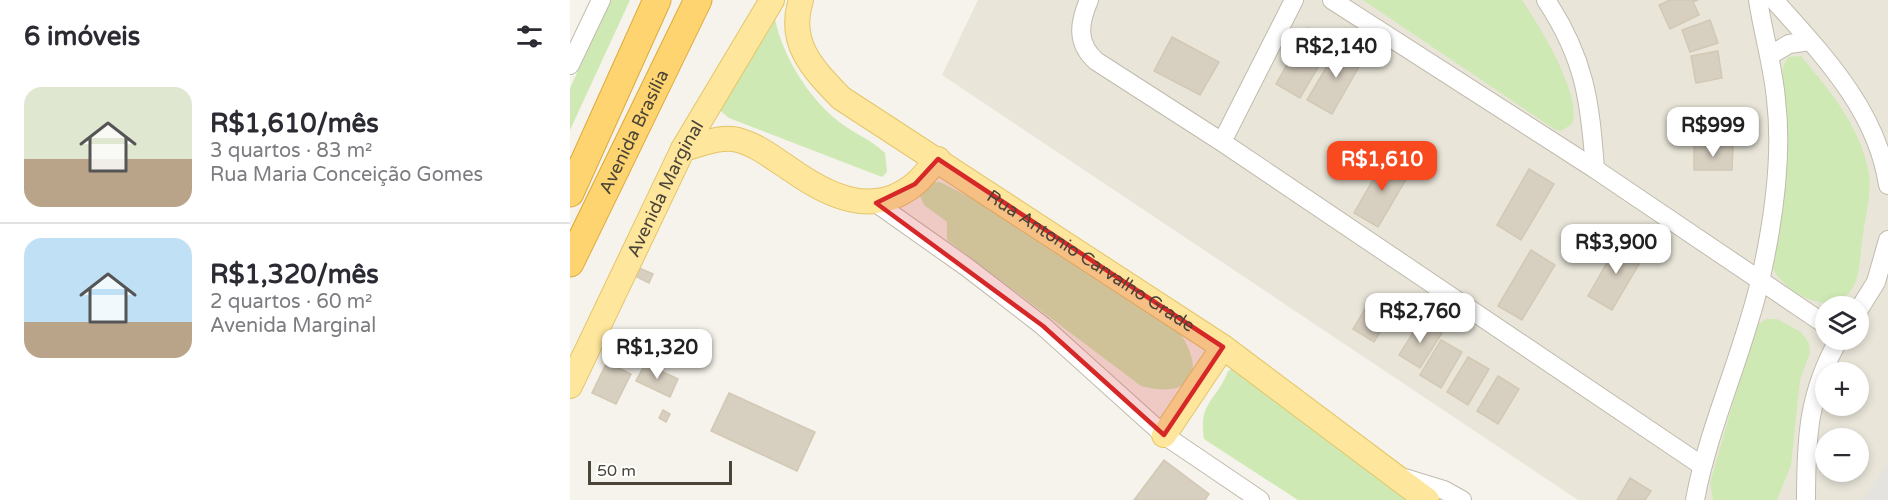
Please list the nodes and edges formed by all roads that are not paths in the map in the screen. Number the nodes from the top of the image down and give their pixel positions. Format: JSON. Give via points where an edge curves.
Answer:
{"nodes":[{"id":1,"x":601,"y":0,"type":"edge"},
{"id":2,"x":657,"y":0,"type":"edge"},
{"id":3,"x":698,"y":0,"type":"edge"},
{"id":4,"x":772,"y":0,"type":"edge"},
{"id":5,"x":801,"y":0,"type":"edge"},
{"id":6,"x":1089,"y":0,"type":"edge"},
{"id":7,"x":1294,"y":0,"type":"edge"},
{"id":8,"x":1332,"y":0,"type":"edge"},
{"id":9,"x":1546,"y":0,"type":"edge"},
{"id":10,"x":1758,"y":0,"type":"edge"},
{"id":11,"x":1774,"y":0,"type":"edge"},
{"id":12,"x":1810,"y":41,"type":"junction"},
{"id":13,"x":1769,"y":56,"type":"junction"},
{"id":14,"x":570,"y":65,"type":"edge"},
{"id":15,"x":1222,"y":142,"type":"junction"},
{"id":16,"x":683,"y":149,"type":"junction"},
{"id":17,"x":938,"y":159,"type":"junction"},
{"id":18,"x":1595,"y":169,"type":"junction"},
{"id":19,"x":1888,"y":185,"type":"edge"},
{"id":20,"x":570,"y":194,"type":"edge"},
{"id":21,"x":876,"y":203,"type":"junction"},
{"id":22,"x":1888,"y":240,"type":"edge"},
{"id":23,"x":570,"y":263,"type":"edge"},
{"id":24,"x":1760,"y":282,"type":"junction"},
{"id":25,"x":1867,"y":296,"type":"edge"},
{"id":26,"x":1815,"y":318,"type":"edge"},
{"id":27,"x":1223,"y":347,"type":"junction"},
{"id":28,"x":1834,"y":350,"type":"edge"},
{"id":29,"x":570,"y":386,"type":"edge"},
{"id":30,"x":1164,"y":435,"type":"junction"},
{"id":31,"x":1701,"y":465,"type":"junction"},
{"id":32,"x":1389,"y":473,"type":"junction"},
{"id":33,"x":1260,"y":500,"type":"edge"},
{"id":34,"x":1427,"y":500,"type":"edge"},
{"id":35,"x":1462,"y":500,"type":"edge"},
{"id":36,"x":1695,"y":500,"type":"edge"},
{"id":37,"x":1806,"y":500,"type":"edge"}],
"edges":[{"from":1,"to":14,"type":"street"},
{"from":2,"to":20,"type":"highway","name":"Avenida Brasília"},
{"from":3,"to":23,"type":"highway","name":"Avenida Brasília"},
{"from":4,"to":16,"type":"main road","name":"Avenida Marginal"},
{"from":5,"to":17,"type":"main road","name":"Rua Antonio Carvalho Grade","via":[[798,34],[809,65],[841,98]]},
{"from":6,"to":15,"type":"street","via":[[1080,24],[1088,54]]},
{"from":7,"to":15,"type":"street"},
{"from":8,"to":18,"type":"street"},
{"from":9,"to":18,"type":"street","via":[[1581,65],[1589,100]]},
{"from":10,"to":13,"type":"street"},
{"from":11,"to":12,"type":"street"},
{"from":12,"to":13,"type":"street","via":[[1789,44]]},
{"from":12,"to":19,"type":"street","via":[[1864,114],[1878,144]]},
{"from":13,"to":24,"type":"street","via":[[1777,102],[1776,170]]},
{"from":15,"to":31,"type":"street"},
{"from":16,"to":21,"type":"main road","via":[[736,139],[756,147],[815,187],[845,199]]},
{"from":16,"to":29,"type":"main road","name":"Avenida Marginal"},
{"from":17,"to":21,"type":"main road","via":[[915,184]]},
{"from":17,"to":27,"type":"main road","name":"Rua Antonio Carvalho Grade"},
{"from":18,"to":24,"type":"street"},
{"from":21,"to":30,"type":"street","via":[[1043,326]]},
{"from":22,"to":25,"type":"street","via":[[1876,282]]},
{"from":24,"to":26,"type":"street"},
{"from":24,"to":31,"type":"street"},
{"from":27,"to":30,"type":"main road"},
{"from":27,"to":32,"type":"main road","name":"Rua Antonio Carvalho Grade"},
{"from":28,"to":37,"type":"street","via":[[1820,378],[1808,422]]},
{"from":30,"to":33,"type":"street"},
{"from":31,"to":36,"type":"street"},
{"from":32,"to":34,"type":"main road","name":"Rua Antonio Carvalho Grade"},
{"from":32,"to":35,"type":"street","via":[[1444,490]]}]}
